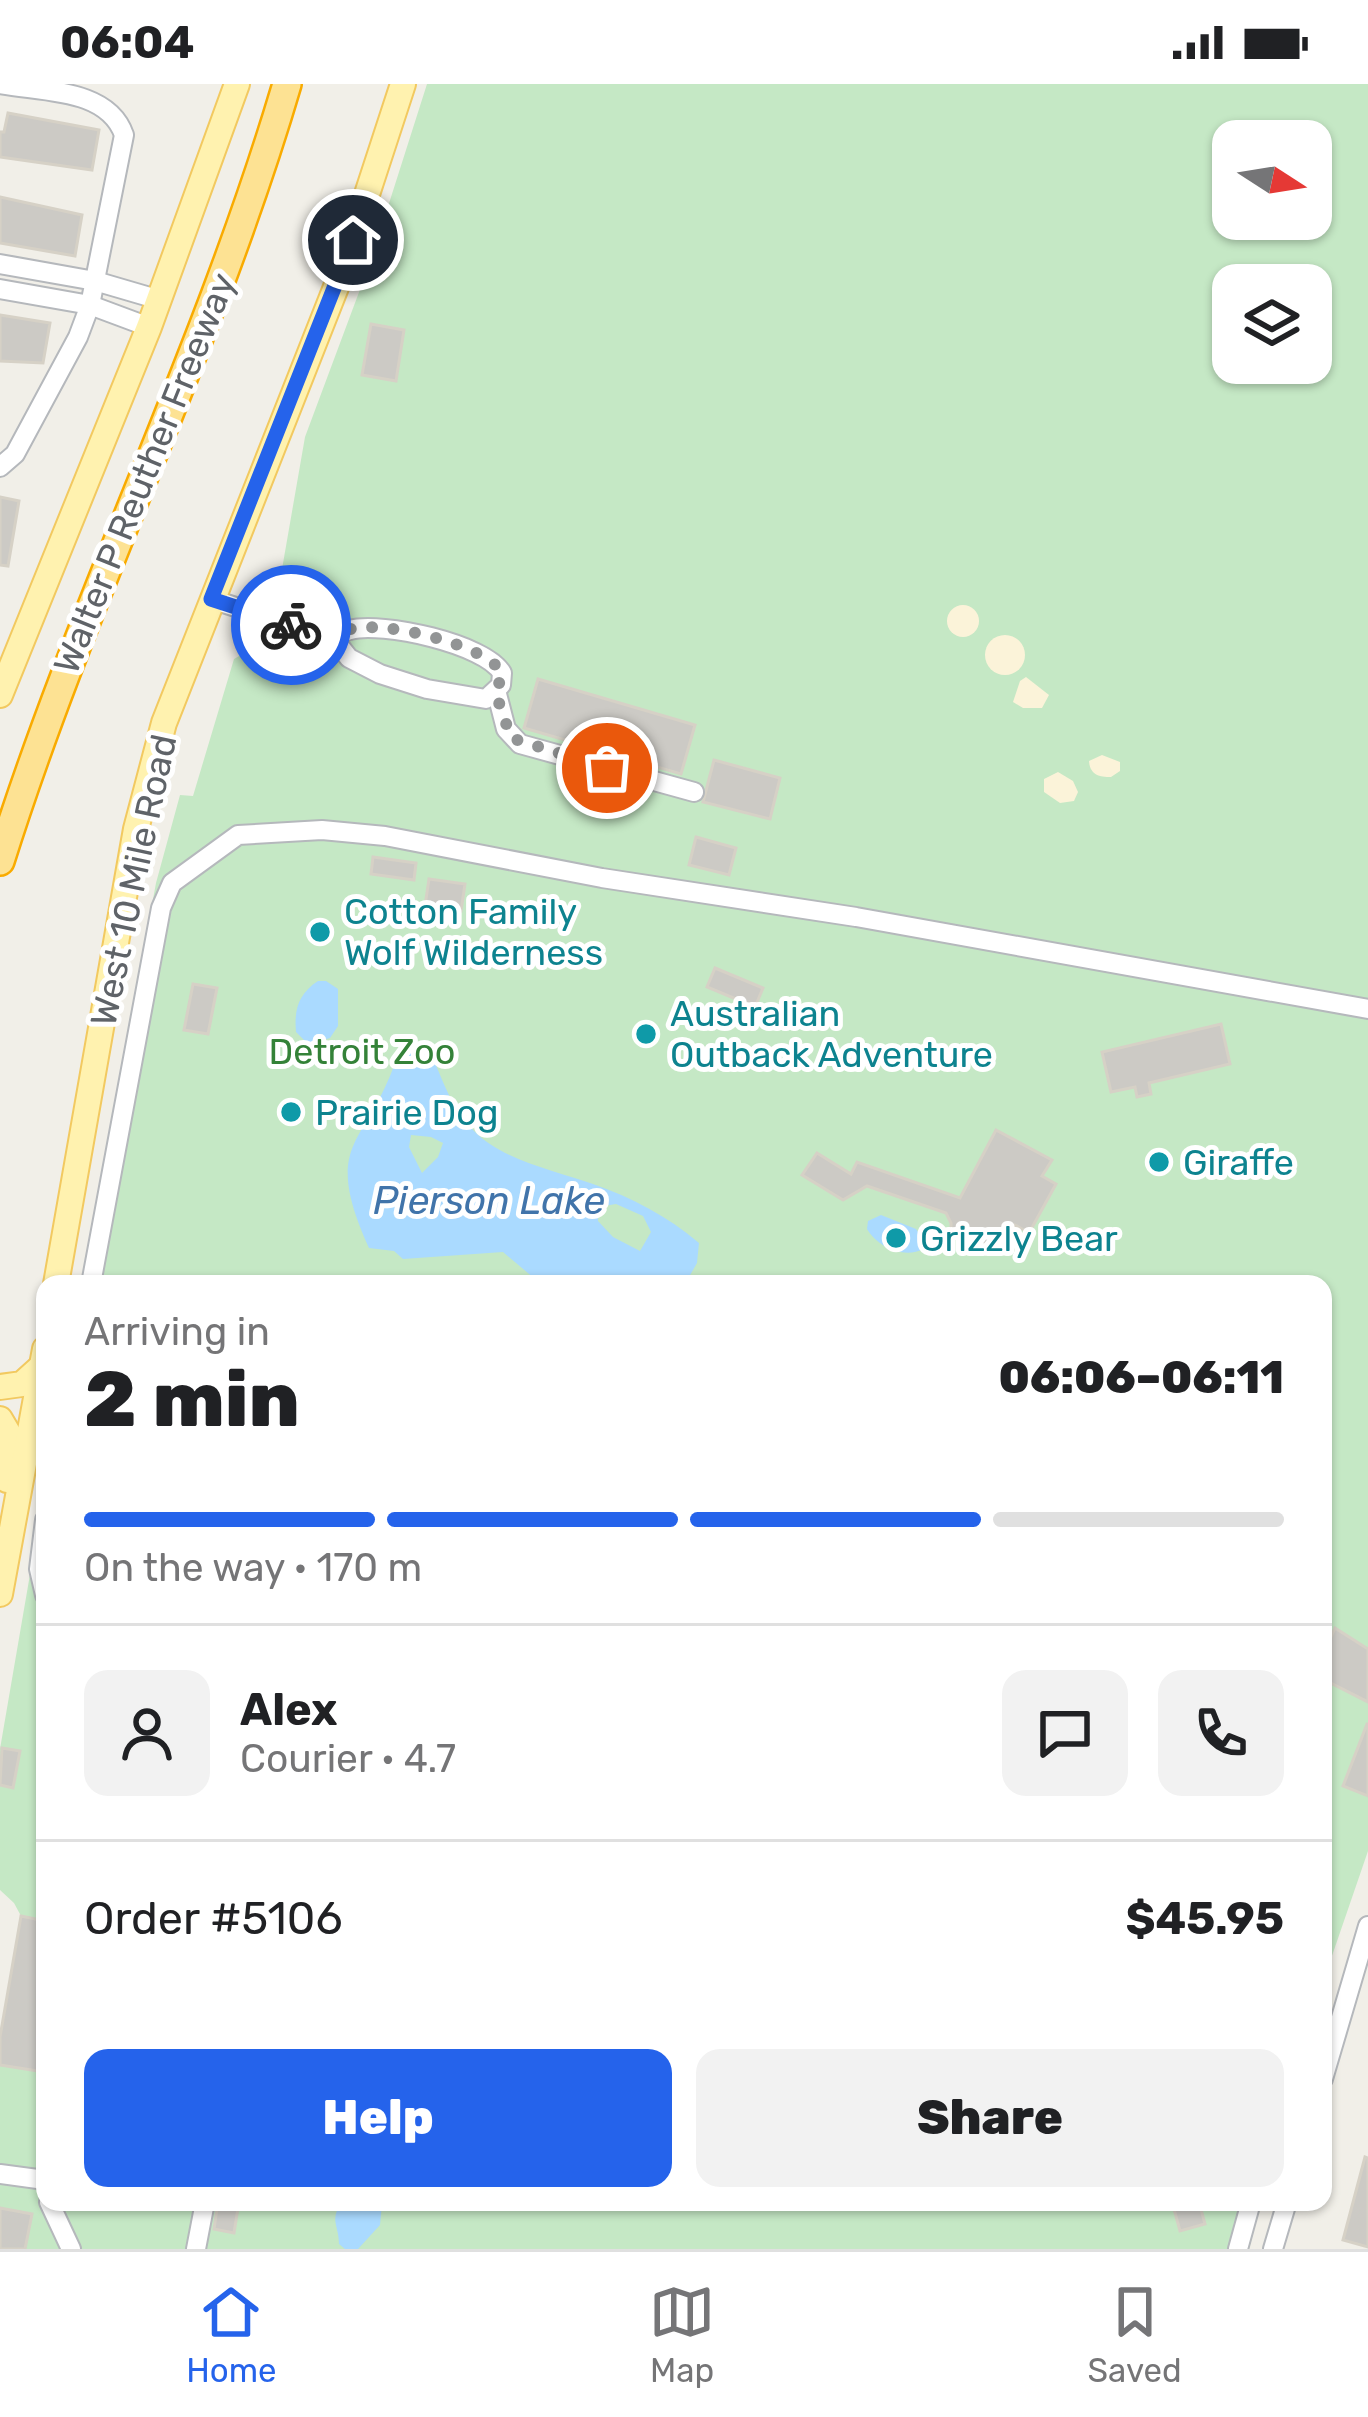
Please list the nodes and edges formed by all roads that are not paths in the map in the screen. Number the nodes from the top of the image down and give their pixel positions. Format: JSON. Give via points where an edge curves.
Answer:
{"nodes":[{"id":1,"x":0,"y":84,"type":"edge"},
{"id":2,"x":237,"y":84,"type":"edge"},
{"id":3,"x":287,"y":84,"type":"edge"},
{"id":4,"x":401,"y":86,"type":"edge"},
{"id":5,"x":0,"y":264,"type":"edge"},
{"id":6,"x":0,"y":289,"type":"edge"},
{"id":7,"x":92,"y":293,"type":"junction"},
{"id":8,"x":160,"y":300,"type":"junction"},
{"id":9,"x":149,"y":327,"type":"junction"},
{"id":10,"x":0,"y":466,"type":"edge"},
{"id":11,"x":211,"y":599,"type":"junction"},
{"id":12,"x":334,"y":639,"type":"junction"},
{"id":13,"x":496,"y":694,"type":"junction"},
{"id":14,"x":0,"y":695,"type":"edge"},
{"id":15,"x":694,"y":792,"type":"dead end"},
{"id":16,"x":0,"y":861,"type":"edge"},
{"id":17,"x":1368,"y":1009,"type":"edge"},
{"id":18,"x":58,"y":1275,"type":"edge"},
{"id":19,"x":93,"y":1275,"type":"edge"},
{"id":20,"x":36,"y":1367,"type":"edge"},
{"id":21,"x":0,"y":1387,"type":"edge"},
{"id":22,"x":36,"y":1401,"type":"edge"},
{"id":23,"x":0,"y":1419,"type":"edge"},
{"id":24,"x":0,"y":1524,"type":"edge"},
{"id":25,"x":0,"y":1594,"type":"edge"},
{"id":26,"x":1368,"y":1927,"type":"edge"},
{"id":27,"x":1332,"y":2049,"type":"edge"},
{"id":28,"x":0,"y":2174,"type":"edge"},
{"id":29,"x":36,"y":2179,"type":"edge"},
{"id":30,"x":53,"y":2211,"type":"edge"},
{"id":31,"x":203,"y":2211,"type":"edge"},
{"id":32,"x":1249,"y":2211,"type":"edge"},
{"id":33,"x":1284,"y":2211,"type":"edge"},
{"id":34,"x":71,"y":2249,"type":"edge"},
{"id":35,"x":196,"y":2249,"type":"edge"},
{"id":36,"x":1238,"y":2249,"type":"edge"},
{"id":37,"x":1273,"y":2249,"type":"edge"}],
"edges":[{"from":1,"to":7,"type":"street","via":[[86,99],[118,120],[122,153]]},
{"from":2,"to":8,"type":"main road"},
{"from":3,"to":16,"type":"highway","name":"Walter P Reuther Freeway","via":[[228,262],[69,660]]},
{"from":4,"to":11,"type":"main road","name":"West 10 Mile Road","via":[[340,277]]},
{"from":5,"to":7,"type":"street"},
{"from":6,"to":7,"type":"street"},
{"from":7,"to":8,"type":"street"},
{"from":7,"to":9,"type":"street"},
{"from":7,"to":10,"type":"street","via":[[78,337],[15,454]]},
{"from":8,"to":9,"type":"main road"},
{"from":9,"to":14,"type":"main road"},
{"from":11,"to":12,"type":"street"},
{"from":11,"to":18,"type":"main road","name":"West 10 Mile Road","via":[[164,723],[136,829]]},
{"from":12,"to":13,"type":"street","via":[[349,658],[380,674],[466,697]]},
{"from":12,"to":13,"type":"street","via":[[352,628],[408,632],[484,654],[502,673]]},
{"from":13,"to":15,"type":"street","via":[[506,730],[520,744]]},
{"from":17,"to":19,"type":"street","via":[[385,836],[300,829],[238,836],[172,883],[161,908]]},
{"from":20,"to":21,"type":"main road","via":[[22,1384]]},
{"from":22,"to":25,"type":"main road"},
{"from":23,"to":24,"type":"main road","via":[[10,1446]]},
{"from":26,"to":27,"type":"street"},
{"from":28,"to":29,"type":"street"},
{"from":30,"to":34,"type":"street"},
{"from":31,"to":35,"type":"street"},
{"from":32,"to":36,"type":"street"},
{"from":33,"to":37,"type":"street"}]}
